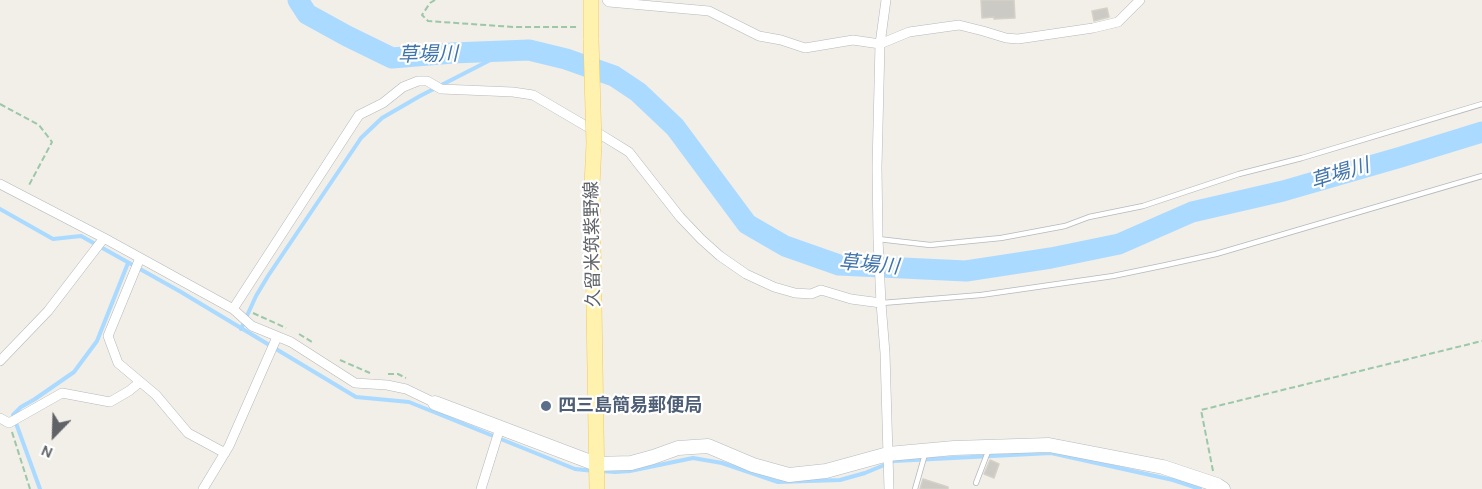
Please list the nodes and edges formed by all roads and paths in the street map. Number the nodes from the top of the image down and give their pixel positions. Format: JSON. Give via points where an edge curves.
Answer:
{"nodes":[{"id":1,"x":435,"y":0,"type":"edge"},
{"id":2,"x":591,"y":0,"type":"edge"},
{"id":3,"x":608,"y":0,"type":"edge"},
{"id":4,"x":886,"y":0,"type":"edge"},
{"id":5,"x":1140,"y":0,"type":"edge"},
{"id":6,"x":591,"y":34,"type":"junction"},
{"id":7,"x":880,"y":44,"type":"junction"},
{"id":8,"x":0,"y":104,"type":"edge"},
{"id":9,"x":1482,"y":104,"type":"edge"},
{"id":10,"x":1482,"y":177,"type":"edge"},
{"id":11,"x":0,"y":184,"type":"edge"},
{"id":12,"x":27,"y":186,"type":"dead end"},
{"id":13,"x":104,"y":238,"type":"junction"},
{"id":14,"x":878,"y":241,"type":"junction"},
{"id":15,"x":140,"y":258,"type":"junction"},
{"id":16,"x":881,"y":300,"type":"junction"},
{"id":17,"x":232,"y":309,"type":"junction"},
{"id":18,"x":288,"y":329,"type":"dead end"},
{"id":19,"x":297,"y":333,"type":"dead end"},
{"id":20,"x":277,"y":337,"type":"junction"},
{"id":21,"x":1482,"y":341,"type":"edge"},
{"id":22,"x":314,"y":344,"type":"dead end"},
{"id":23,"x":332,"y":357,"type":"dead end"},
{"id":24,"x":0,"y":361,"type":"edge"},
{"id":25,"x":371,"y":373,"type":"dead end"},
{"id":26,"x":380,"y":374,"type":"dead end"},
{"id":27,"x":408,"y":379,"type":"dead end"},
{"id":28,"x":140,"y":382,"type":"junction"},
{"id":29,"x":435,"y":403,"type":"joint"},
{"id":30,"x":0,"y":418,"type":"edge"},
{"id":31,"x":9,"y":423,"type":"junction"},
{"id":32,"x":500,"y":428,"type":"junction"},
{"id":33,"x":989,"y":447,"type":"junction"},
{"id":34,"x":926,"y":450,"type":"junction"},
{"id":35,"x":225,"y":453,"type":"junction"},
{"id":36,"x":888,"y":454,"type":"junction"},
{"id":37,"x":596,"y":464,"type":"junction"},
{"id":38,"x":976,"y":483,"type":"dead end"},
{"id":39,"x":1220,"y":487,"type":"edge"},
{"id":40,"x":30,"y":489,"type":"edge"},
{"id":41,"x":203,"y":489,"type":"edge"},
{"id":42,"x":481,"y":489,"type":"edge"},
{"id":43,"x":597,"y":489,"type":"edge"},
{"id":44,"x":889,"y":489,"type":"edge"},
{"id":45,"x":915,"y":489,"type":"edge"}],
"edges":[{"from":1,"to":6,"type":"path","via":[[422,15],[428,21]]},
{"from":2,"to":6,"type":"main road","name":"久留米筑紫野線"},
{"from":3,"to":7,"type":"street","via":[[709,11],[759,36],[805,48],[853,40]]},
{"from":4,"to":7,"type":"street"},
{"from":5,"to":7,"type":"street","via":[[1118,22],[1093,28],[1018,39],[959,25],[909,32]]},
{"from":6,"to":37,"type":"main road","name":"久留米筑紫野線","bridge":true},
{"from":7,"to":14,"type":"street"},
{"from":8,"to":12,"type":"path","via":[[39,125],[52,142]]},
{"from":9,"to":14,"type":"lane","via":[[1065,226],[930,245]]},
{"from":10,"to":16,"type":"lane","via":[[1216,254],[1134,272],[981,295]]},
{"from":11,"to":13,"type":"street"},
{"from":13,"to":15,"type":"street"},
{"from":13,"to":24,"type":"street","via":[[48,311]]},
{"from":14,"to":16,"type":"street"},
{"from":15,"to":17,"type":"street"},
{"from":15,"to":28,"type":"street","via":[[108,336],[118,363]]},
{"from":16,"to":17,"type":"street","via":[[851,299],[821,290],[795,293],[746,274],[701,239],[629,152],[533,95],[441,89],[418,81],[359,115]]},
{"from":16,"to":36,"type":"street"},
{"from":17,"to":18,"type":"path","via":[[256,313]]},
{"from":17,"to":20,"type":"street","via":[[252,326]]},
{"from":19,"to":22,"type":"path"},
{"from":20,"to":29,"type":"street","via":[[355,383],[406,389]]},
{"from":20,"to":35,"type":"street"},
{"from":21,"to":39,"type":"path","via":[[1201,410]]},
{"from":23,"to":25,"type":"path"},
{"from":26,"to":27,"type":"path","via":[[398,374]]},
{"from":28,"to":31,"type":"street","via":[[110,402],[62,393]]},
{"from":28,"to":35,"type":"street","via":[[188,433]]},
{"from":29,"to":32,"type":"street"},
{"from":30,"to":31,"type":"street"},
{"from":31,"to":40,"type":"path"},
{"from":32,"to":37,"type":"street"},
{"from":32,"to":42,"type":"street"},
{"from":33,"to":34,"type":"street"},
{"from":33,"to":38,"type":"lane"},
{"from":33,"to":39,"type":"street","via":[[1049,445],[1163,467]]},
{"from":34,"to":36,"type":"street"},
{"from":34,"to":45,"type":"lane"},
{"from":35,"to":41,"type":"street"},
{"from":36,"to":37,"type":"street","via":[[826,471],[789,475],[708,446],[678,448],[631,463]]},
{"from":36,"to":44,"type":"street"},
{"from":37,"to":43,"type":"main road","name":"久留米筑紫野線"}]}
